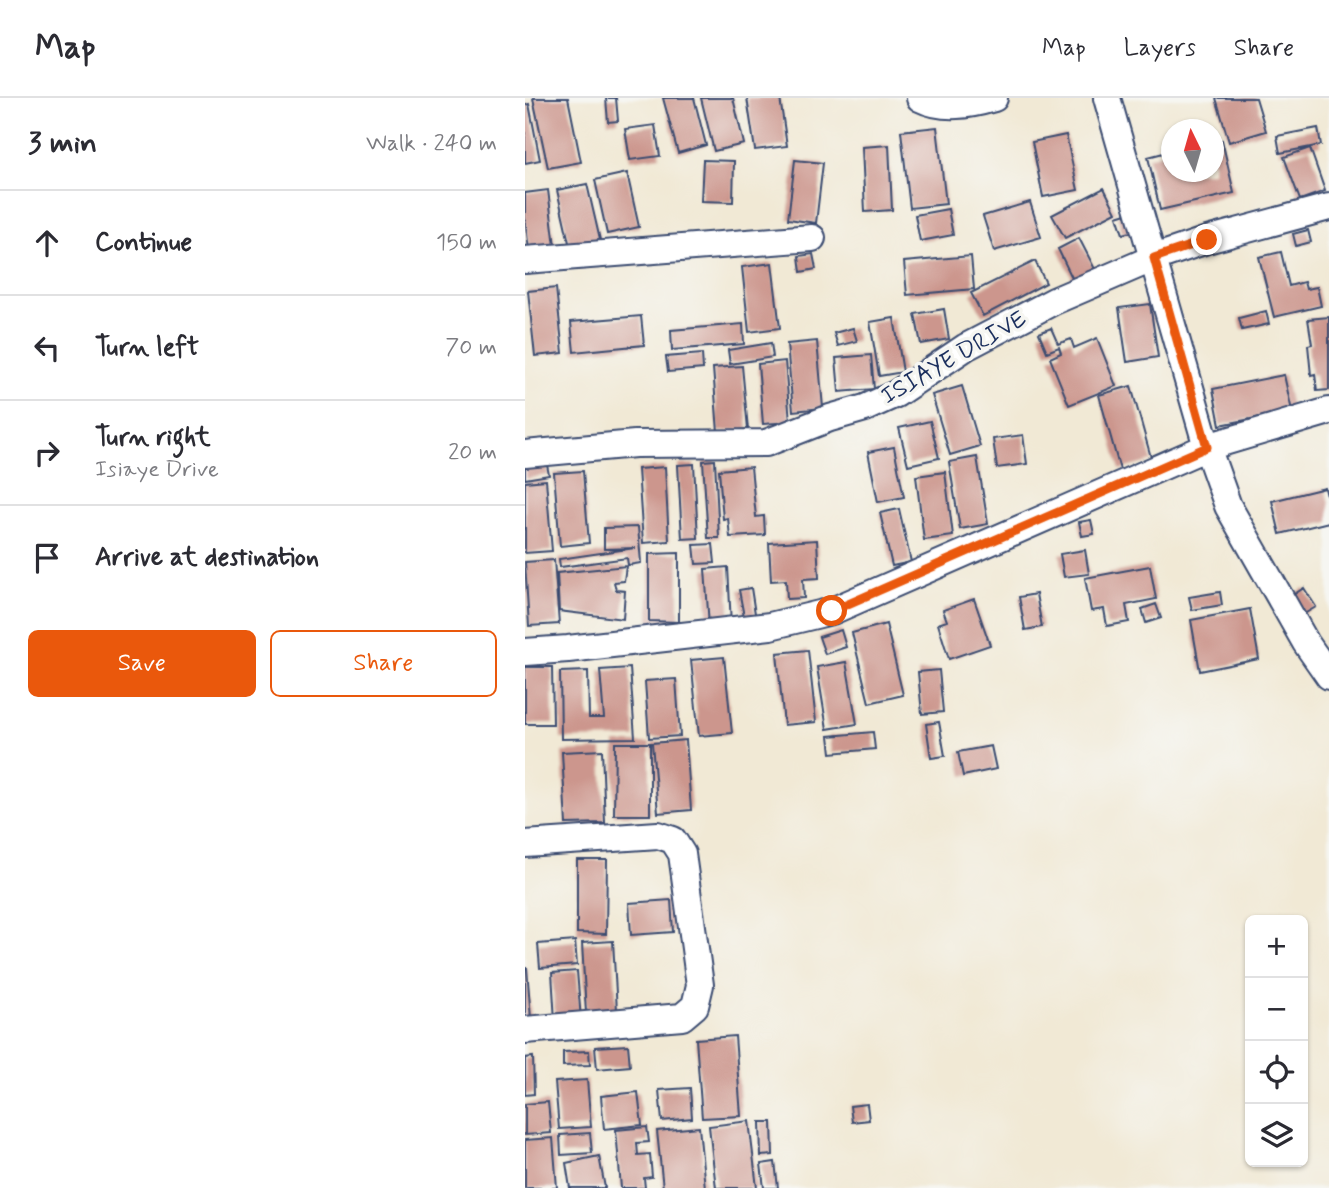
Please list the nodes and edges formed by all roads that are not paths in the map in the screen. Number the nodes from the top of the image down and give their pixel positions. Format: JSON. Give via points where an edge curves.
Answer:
{"nodes":[{"id":1,"x":920,"y":98,"type":"edge"},
{"id":2,"x":994,"y":98,"type":"edge"},
{"id":3,"x":1108,"y":98,"type":"edge"},
{"id":4,"x":1329,"y":207,"type":"edge"},
{"id":5,"x":812,"y":238,"type":"dead end"},
{"id":6,"x":1154,"y":258,"type":"junction"},
{"id":7,"x":525,"y":260,"type":"edge"},
{"id":8,"x":1329,"y":411,"type":"edge"},
{"id":9,"x":1207,"y":447,"type":"junction"},
{"id":10,"x":525,"y":454,"type":"edge"},
{"id":11,"x":1318,"y":639,"type":"edge"},
{"id":12,"x":525,"y":652,"type":"edge"},
{"id":13,"x":1329,"y":676,"type":"edge"},
{"id":14,"x":525,"y":844,"type":"edge"},
{"id":15,"x":525,"y":1030,"type":"edge"}],
"edges":[{"from":1,"to":2,"type":"street","via":[[968,105]]},
{"from":3,"to":6,"type":"street"},
{"from":4,"to":6,"type":"street","name":"ISIAYE DRIVE"},
{"from":5,"to":7,"type":"street"},
{"from":6,"to":9,"type":"street"},
{"from":6,"to":10,"type":"street","name":"ISIAYE DRIVE","via":[[1054,300],[966,347],[895,394],[766,443],[635,444]]},
{"from":8,"to":9,"type":"street"},
{"from":9,"to":11,"type":"street","via":[[1228,506]]},
{"from":9,"to":12,"type":"street","via":[[832,611],[770,626]]},
{"from":11,"to":13,"type":"street"},
{"from":14,"to":15,"type":"street","via":[[658,835],[673,840],[683,854],[700,985],[695,1006],[682,1017]]}]}
